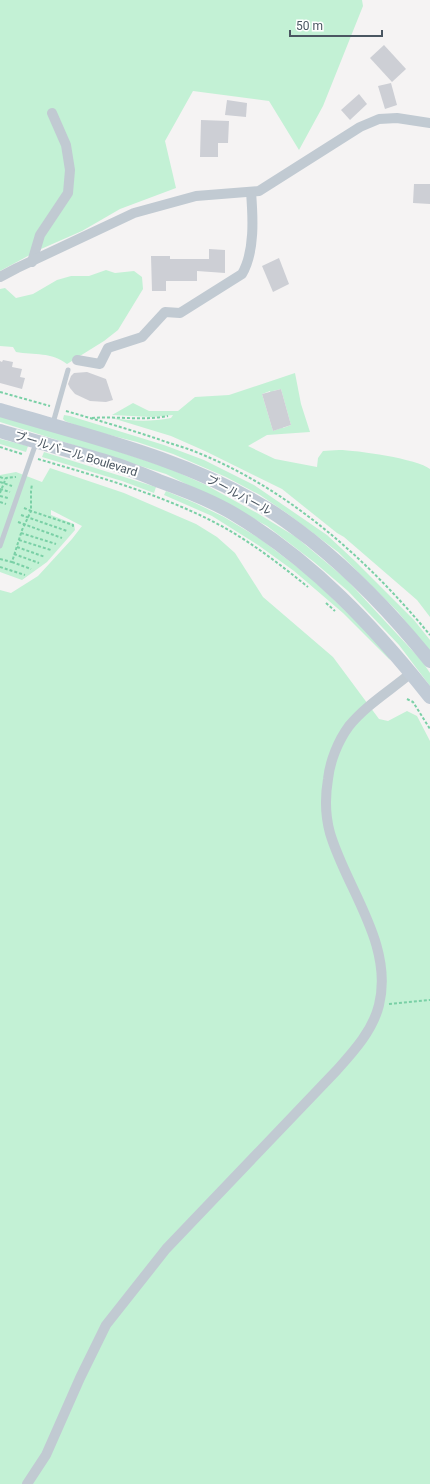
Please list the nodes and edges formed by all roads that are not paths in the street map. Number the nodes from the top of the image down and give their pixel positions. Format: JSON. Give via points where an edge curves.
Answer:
{"nodes":[{"id":1,"x":52,"y":113,"type":"dead end"},
{"id":2,"x":430,"y":123,"type":"edge"},
{"id":3,"x":250,"y":192,"type":"junction"},
{"id":4,"x":32,"y":262,"type":"junction"},
{"id":5,"x":0,"y":277,"type":"edge"},
{"id":6,"x":77,"y":360,"type":"dead end"},
{"id":7,"x":68,"y":370,"type":"dead end"},
{"id":8,"x":0,"y":410,"type":"edge"},
{"id":9,"x":52,"y":426,"type":"junction"},
{"id":10,"x":0,"y":432,"type":"edge"},
{"id":11,"x":36,"y":442,"type":"junction"},
{"id":12,"x":0,"y":546,"type":"edge"},
{"id":13,"x":430,"y":661,"type":"edge"},
{"id":14,"x":411,"y":673,"type":"junction"},
{"id":15,"x":430,"y":697,"type":"edge"},
{"id":16,"x":27,"y":1484,"type":"edge"}],
"edges":[{"from":1,"to":4,"type":"street","via":[[66,145],[70,170],[68,193],[40,236]]},
{"from":2,"to":3,"type":"street","via":[[397,118],[379,119],[360,127],[260,191]]},
{"from":3,"to":4,"type":"street","via":[[196,196],[134,213]]},
{"from":3,"to":6,"type":"street","via":[[253,229],[247,266],[242,274],[180,313],[165,312],[142,337],[108,348],[100,364]]},
{"from":4,"to":5,"type":"street"},
{"from":7,"to":9,"type":"lane"},
{"from":8,"to":9,"type":"street","name":"ブールバール"},
{"from":9,"to":13,"type":"street","name":"ブールバール","via":[[163,460],[231,489],[269,510],[295,528],[366,588]]},
{"from":10,"to":11,"type":"street","name":"ブールバール Boulevard"},
{"from":11,"to":12,"type":"lane"},
{"from":11,"to":14,"type":"street","name":"ブールバール Boulevard","via":[[109,462],[183,490],[233,513],[308,567],[348,603]]},
{"from":14,"to":15,"type":"street","name":"ブールバール Boulevard"},
{"from":14,"to":16,"type":"street","via":[[373,703],[350,726],[333,756],[326,790],[330,832],[374,939],[382,966],[382,991],[374,1020],[360,1044],[166,1249],[106,1325],[46,1455]]}]}
